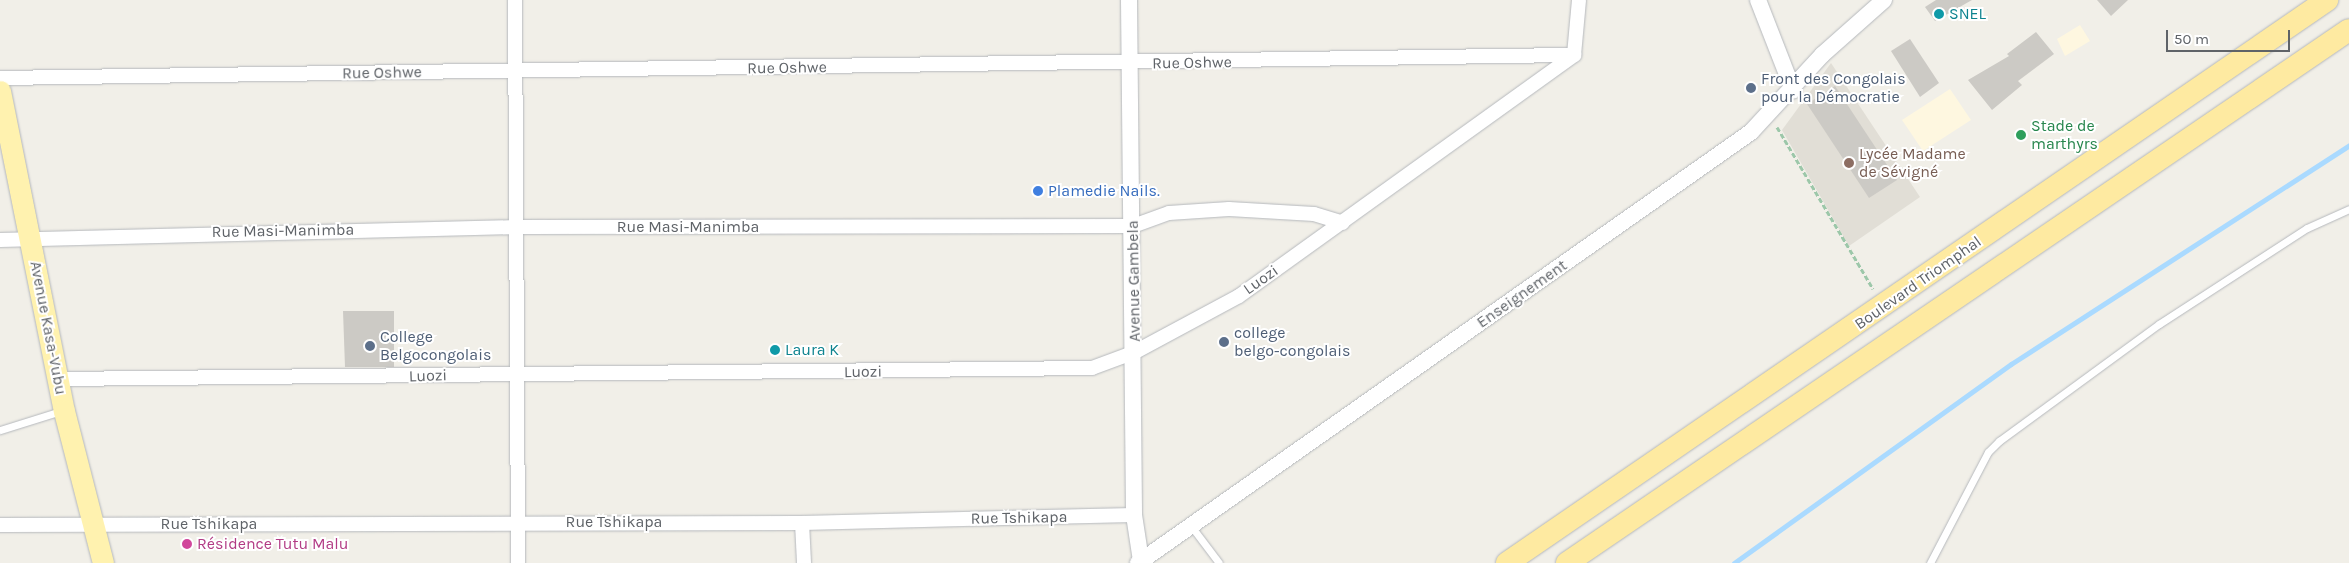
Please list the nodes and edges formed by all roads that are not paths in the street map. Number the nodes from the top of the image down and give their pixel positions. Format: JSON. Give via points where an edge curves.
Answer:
{"nodes":[{"id":1,"x":515,"y":0,"type":"edge"},
{"id":2,"x":1129,"y":0,"type":"edge"},
{"id":3,"x":1579,"y":0,"type":"edge"},
{"id":4,"x":1758,"y":0,"type":"edge"},
{"id":5,"x":1884,"y":0,"type":"edge"},
{"id":6,"x":2327,"y":0,"type":"edge"},
{"id":7,"x":2349,"y":30,"type":"edge"},
{"id":8,"x":2349,"y":48,"type":"edge"},
{"id":9,"x":1574,"y":55,"type":"junction"},
{"id":10,"x":1128,"y":64,"type":"junction"},
{"id":11,"x":516,"y":71,"type":"junction"},
{"id":12,"x":2287,"y":73,"type":"junction"},
{"id":13,"x":0,"y":78,"type":"edge"},
{"id":14,"x":1793,"y":90,"type":"junction"},
{"id":15,"x":0,"y":91,"type":"edge"},
{"id":16,"x":2349,"y":208,"type":"edge"},
{"id":17,"x":1343,"y":223,"type":"junction"},
{"id":18,"x":1133,"y":226,"type":"junction"},
{"id":19,"x":517,"y":227,"type":"junction"},
{"id":20,"x":30,"y":237,"type":"junction"},
{"id":21,"x":0,"y":240,"type":"edge"},
{"id":22,"x":1135,"y":352,"type":"junction"},
{"id":23,"x":514,"y":373,"type":"junction"},
{"id":24,"x":58,"y":379,"type":"junction"},
{"id":25,"x":64,"y":411,"type":"junction"},
{"id":26,"x":0,"y":430,"type":"edge"},
{"id":27,"x":1134,"y":515,"type":"junction"},
{"id":28,"x":517,"y":522,"type":"junction"},
{"id":29,"x":802,"y":522,"type":"junction"},
{"id":30,"x":94,"y":524,"type":"junction"},
{"id":31,"x":0,"y":525,"type":"edge"},
{"id":32,"x":1191,"y":526,"type":"junction"},
{"id":33,"x":1139,"y":562,"type":"edge"},
{"id":34,"x":103,"y":563,"type":"edge"},
{"id":35,"x":518,"y":563,"type":"edge"},
{"id":36,"x":804,"y":563,"type":"edge"},
{"id":37,"x":1219,"y":563,"type":"edge"},
{"id":38,"x":1507,"y":563,"type":"edge"},
{"id":39,"x":1568,"y":563,"type":"edge"},
{"id":40,"x":1930,"y":563,"type":"edge"}],
"edges":[{"from":1,"to":11,"type":"street"},
{"from":2,"to":10,"type":"street","name":"Avenue Gambela"},
{"from":3,"to":9,"type":"street"},
{"from":4,"to":14,"type":"street"},
{"from":5,"to":14,"type":"street","name":"Enseignement","via":[[1822,55]]},
{"from":6,"to":38,"type":"highway","name":"Boulevard Triomphal"},
{"from":7,"to":12,"type":"highway","name":"Boulevard Triomphal"},
{"from":8,"to":12,"type":"highway"},
{"from":9,"to":10,"type":"street","name":"Rue Oshwe"},
{"from":9,"to":17,"type":"street","name":"Luozi"},
{"from":10,"to":11,"type":"street","name":"Rue Oshwe"},
{"from":10,"to":18,"type":"street","name":"Avenue Gambela"},
{"from":11,"to":13,"type":"street","name":"Rue Oshwe"},
{"from":11,"to":19,"type":"street"},
{"from":12,"to":39,"type":"highway","name":"Boulevard Triomphal"},
{"from":14,"to":32,"type":"street","name":"Enseignement","via":[[1770,115],[1726,152]]},
{"from":15,"to":20,"type":"main road","name":"Avenue Kasa-Vubu"},
{"from":16,"to":40,"type":"lane","via":[[2307,228],[2159,324],[1998,441],[1988,452]]},
{"from":17,"to":18,"type":"street","name":"Rue Masi-Manimba","via":[[1314,214],[1229,209],[1169,213]]},
{"from":17,"to":22,"type":"street","name":"Luozi","via":[[1238,296]]},
{"from":18,"to":19,"type":"street","name":"Rue Masi-Manimba"},
{"from":18,"to":22,"type":"street","name":"Avenue Gambela"},
{"from":19,"to":20,"type":"street","name":"Rue Masi-Manimba"},
{"from":19,"to":23,"type":"street"},
{"from":20,"to":21,"type":"street"},
{"from":20,"to":24,"type":"main road","name":"Avenue Kasa-Vubu"},
{"from":22,"to":23,"type":"street","name":"Luozi","via":[[1092,368]]},
{"from":22,"to":27,"type":"street","name":"Avenue Gambela"},
{"from":23,"to":24,"type":"street","name":"Luozi"},
{"from":23,"to":28,"type":"street"},
{"from":24,"to":25,"type":"main road","name":"Avenue Kasa-Vubu"},
{"from":25,"to":26,"type":"lane"},
{"from":25,"to":30,"type":"main road","name":"Avenue Kasa-Vubu"},
{"from":27,"to":29,"type":"street","name":"Rue Tshikapa"},
{"from":27,"to":33,"type":"street","name":"Avenue Gambela"},
{"from":28,"to":29,"type":"street","name":"Rue Tshikapa"},
{"from":28,"to":30,"type":"street","name":"Rue Tshikapa"},
{"from":28,"to":35,"type":"street"},
{"from":29,"to":36,"type":"street"},
{"from":30,"to":31,"type":"street","name":"Rue Tshikapa"},
{"from":30,"to":34,"type":"main road","name":"Avenue Kasa-Vubu"},
{"from":32,"to":33,"type":"street","name":"Enseignement"},
{"from":32,"to":37,"type":"lane"}]}
